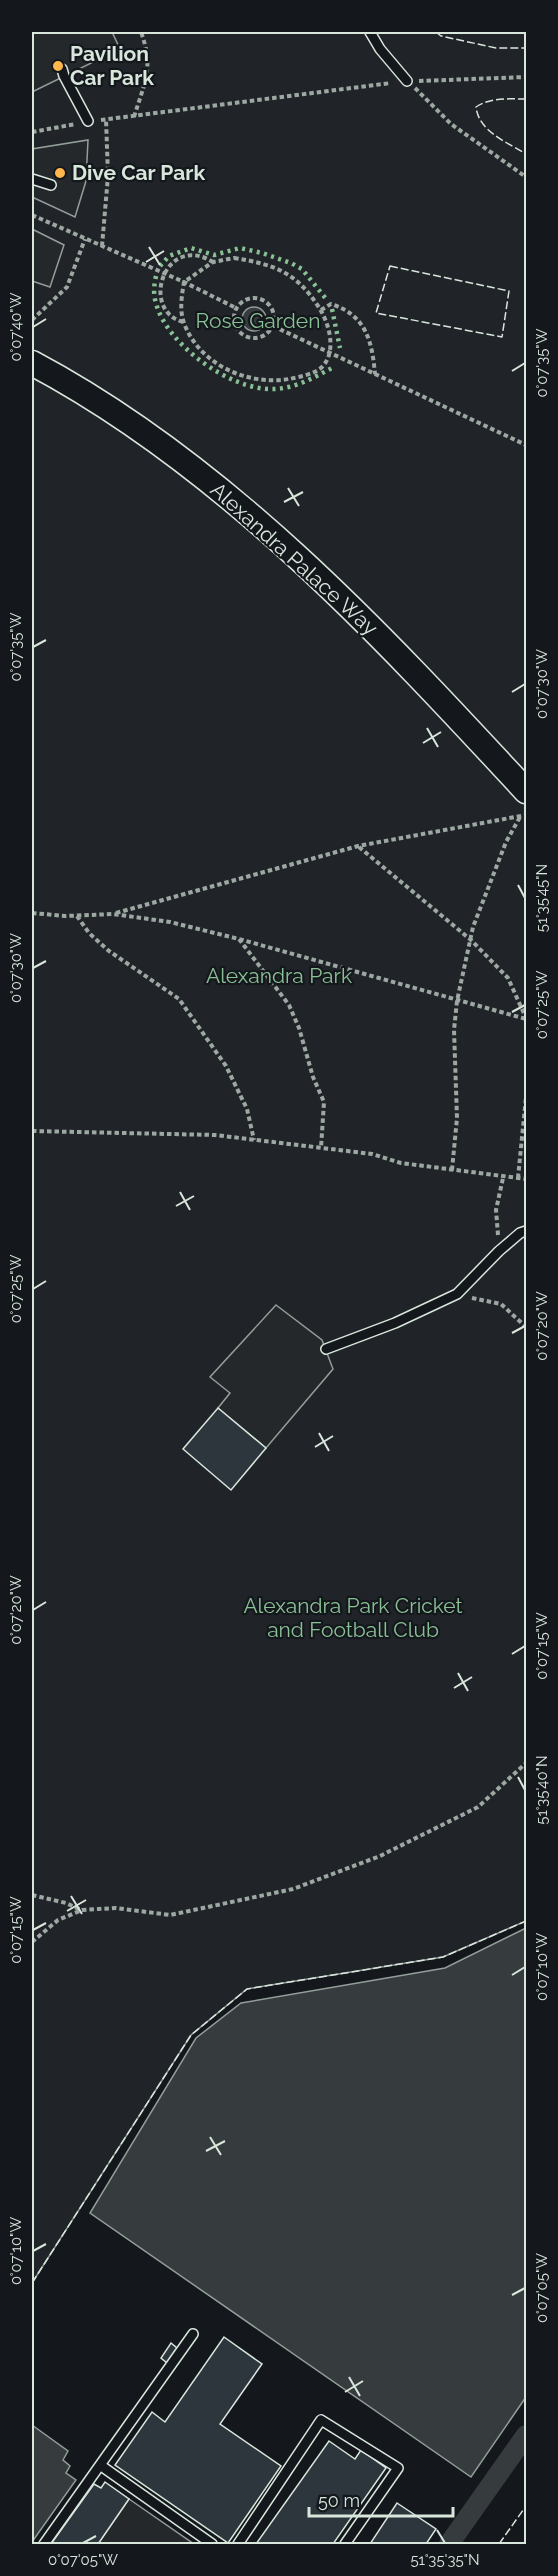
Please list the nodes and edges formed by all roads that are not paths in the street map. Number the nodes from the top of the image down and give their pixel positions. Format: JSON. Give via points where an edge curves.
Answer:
{"nodes":[{"id":1,"x":370,"y":32,"type":"edge"},
{"id":2,"x":62,"y":69,"type":"dead end"},
{"id":3,"x":408,"y":81,"type":"road end"},
{"id":4,"x":88,"y":121,"type":"road end"},
{"id":5,"x":32,"y":179,"type":"edge"},
{"id":6,"x":51,"y":185,"type":"dead end"},
{"id":7,"x":32,"y":363,"type":"edge"},
{"id":8,"x":526,"y":790,"type":"edge"},
{"id":9,"x":526,"y":1231,"type":"edge"},
{"id":10,"x":326,"y":1349,"type":"dead end"},
{"id":11,"x":193,"y":2334,"type":"dead end"},
{"id":12,"x":100,"y":2465,"type":"junction"},
{"id":13,"x":45,"y":2544,"type":"edge"},
{"id":14,"x":212,"y":2544,"type":"edge"},
{"id":15,"x":238,"y":2544,"type":"edge"},
{"id":16,"x":345,"y":2544,"type":"edge"}],
"edges":[{"from":1,"to":3,"type":"lane"},
{"from":2,"to":4,"type":"lane"},
{"from":5,"to":6,"type":"lane"},
{"from":7,"to":8,"type":"street","name":"Alexandra Palace Way","via":[[97,400],[220,491],[368,625]]},
{"from":9,"to":10,"type":"lane","via":[[499,1251],[457,1294]]},
{"from":11,"to":12,"type":"lane"},
{"from":12,"to":13,"type":"lane"},
{"from":12,"to":14,"type":"lane"},
{"from":15,"to":16,"type":"lane","via":[[321,2420],[398,2468]]}]}
